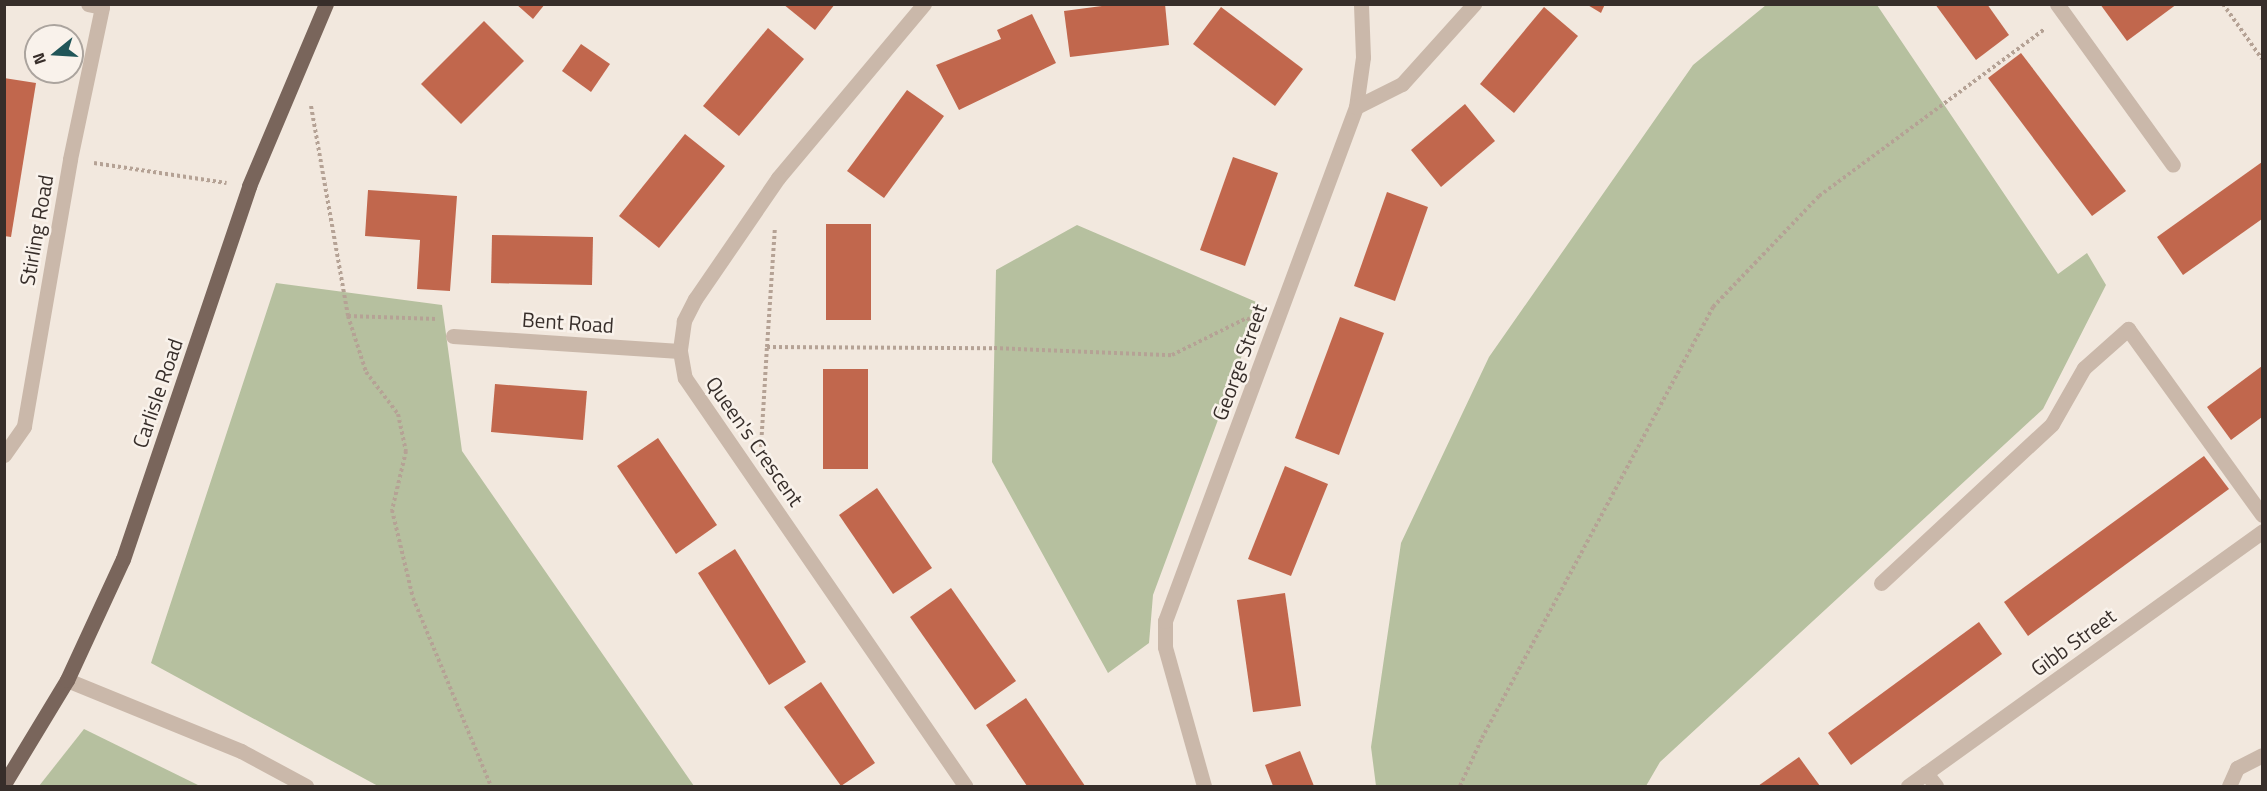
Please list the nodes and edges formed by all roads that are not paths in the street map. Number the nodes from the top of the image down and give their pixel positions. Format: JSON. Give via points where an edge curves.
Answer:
{"nodes":[{"id":1,"x":326,"y":4,"type":"edge"},
{"id":2,"x":924,"y":4,"type":"edge"},
{"id":3,"x":1361,"y":4,"type":"edge"},
{"id":4,"x":1474,"y":4,"type":"edge"},
{"id":5,"x":95,"y":6,"type":"edge"},
{"id":6,"x":2061,"y":9,"type":"edge"},
{"id":7,"x":1356,"y":106,"type":"junction"},
{"id":8,"x":2173,"y":165,"type":"dead end"},
{"id":9,"x":453,"y":336,"type":"road end"},
{"id":10,"x":680,"y":351,"type":"junction"},
{"id":11,"x":4,"y":455,"type":"edge"},
{"id":12,"x":2262,"y":515,"type":"edge"},
{"id":13,"x":2262,"y":532,"type":"edge"},
{"id":14,"x":1881,"y":583,"type":"dead end"},
{"id":15,"x":67,"y":680,"type":"junction"},
{"id":16,"x":2262,"y":755,"type":"edge"},
{"id":17,"x":1926,"y":773,"type":"junction"},
{"id":18,"x":4,"y":784,"type":"edge"},
{"id":19,"x":306,"y":786,"type":"edge"},
{"id":20,"x":965,"y":786,"type":"edge"},
{"id":21,"x":1204,"y":786,"type":"edge"},
{"id":22,"x":1908,"y":786,"type":"edge"},
{"id":23,"x":1936,"y":786,"type":"edge"},
{"id":24,"x":2229,"y":786,"type":"edge"}],
"edges":[{"from":1,"to":15,"type":"main road","name":"Carlisle Road","via":[[249,186],[123,559]]},
{"from":2,"to":10,"type":"street","name":"Queen's Crescent","via":[[778,178],[695,298],[684,321]]},
{"from":3,"to":7,"type":"street","name":"George Street","via":[[1363,57]]},
{"from":4,"to":7,"type":"street","via":[[1402,84]]},
{"from":5,"to":11,"type":"street","name":"Stirling Road","via":[[24,426]]},
{"from":6,"to":8,"type":"street"},
{"from":7,"to":21,"type":"street","name":"George Street","via":[[1165,621],[1165,647]]},
{"from":9,"to":10,"type":"street","name":"Bent Road"},
{"from":10,"to":20,"type":"street","name":"Queen's Crescent","via":[[685,378]]},
{"from":12,"to":14,"type":"street","via":[[2128,329],[2084,368],[2052,423]]},
{"from":13,"to":17,"type":"street","name":"Gibb Street"},
{"from":15,"to":18,"type":"main road","name":"Carlisle Road"},
{"from":15,"to":19,"type":"street","via":[[241,751]]},
{"from":16,"to":24,"type":"street","via":[[2237,768]]},
{"from":17,"to":22,"type":"street","name":"Gibb Street"},
{"from":17,"to":23,"type":"street"}]}
